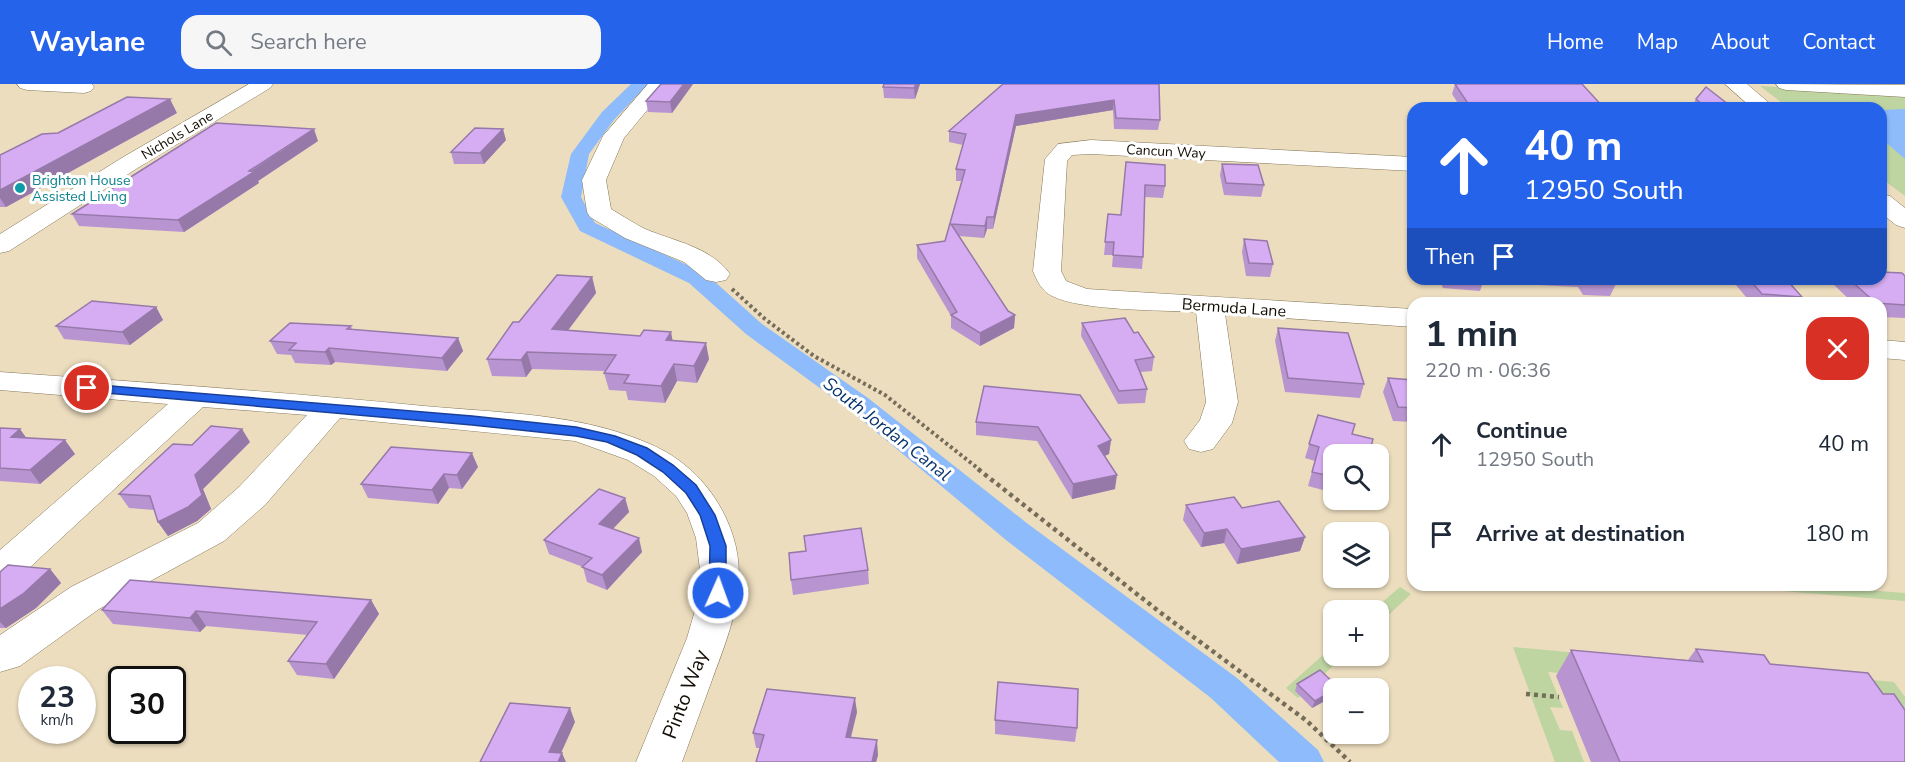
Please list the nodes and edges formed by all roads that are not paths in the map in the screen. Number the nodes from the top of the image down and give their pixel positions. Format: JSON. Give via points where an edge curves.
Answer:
{"nodes":[{"id":1,"x":27,"y":84,"type":"edge"},
{"id":2,"x":263,"y":84,"type":"edge"},
{"id":3,"x":659,"y":84,"type":"edge"},
{"id":4,"x":1736,"y":84,"type":"edge"},
{"id":5,"x":1786,"y":84,"type":"edge"},
{"id":6,"x":84,"y":87,"type":"dead end"},
{"id":7,"x":1905,"y":91,"type":"edge"},
{"id":8,"x":1758,"y":102,"type":"edge"},
{"id":9,"x":1407,"y":164,"type":"edge"},
{"id":10,"x":1887,"y":206,"type":"edge"},
{"id":11,"x":1905,"y":220,"type":"edge"},
{"id":12,"x":0,"y":245,"type":"edge"},
{"id":13,"x":716,"y":274,"type":"road end"},
{"id":14,"x":1056,"y":288,"type":"joint"},
{"id":15,"x":1209,"y":305,"type":"junction"},
{"id":16,"x":1407,"y":318,"type":"edge"},
{"id":17,"x":1887,"y":350,"type":"edge"},
{"id":18,"x":1905,"y":351,"type":"edge"},
{"id":19,"x":0,"y":381,"type":"edge"},
{"id":20,"x":196,"y":396,"type":"junction"},
{"id":21,"x":332,"y":408,"type":"junction"},
{"id":22,"x":1201,"y":441,"type":"dead end"},
{"id":23,"x":0,"y":572,"type":"edge"},
{"id":24,"x":0,"y":655,"type":"edge"},
{"id":25,"x":658,"y":762,"type":"edge"}],
"edges":[{"from":1,"to":6,"type":"street"},
{"from":2,"to":12,"type":"street","name":"Nichols Lane"},
{"from":3,"to":13,"type":"street","via":[[614,136],[594,180],[599,212],[634,233],[693,256]]},
{"from":4,"to":8,"type":"street"},
{"from":5,"to":7,"type":"street"},
{"from":9,"to":14,"type":"street","name":"Cancun Way","via":[[1091,147],[1066,149],[1056,159],[1047,271],[1048,280]]},
{"from":10,"to":11,"type":"street"},
{"from":14,"to":15,"type":"street","name":"Bermuda Lane","via":[[1087,297]]},
{"from":15,"to":16,"type":"street","name":"Bermuda Lane"},
{"from":15,"to":22,"type":"street","via":[[1222,402],[1216,423]]},
{"from":17,"to":18,"type":"street"},
{"from":19,"to":20,"type":"street","name":"Pinto Way"},
{"from":20,"to":21,"type":"street","name":"Pinto Way"},
{"from":20,"to":23,"type":"street"},
{"from":21,"to":24,"type":"street","via":[[252,495],[211,532],[85,598]]},
{"from":21,"to":25,"type":"street","name":"Pinto Way","via":[[564,430],[610,439],[668,468],[691,489],[708,515],[718,546],[716,609]]}]}
